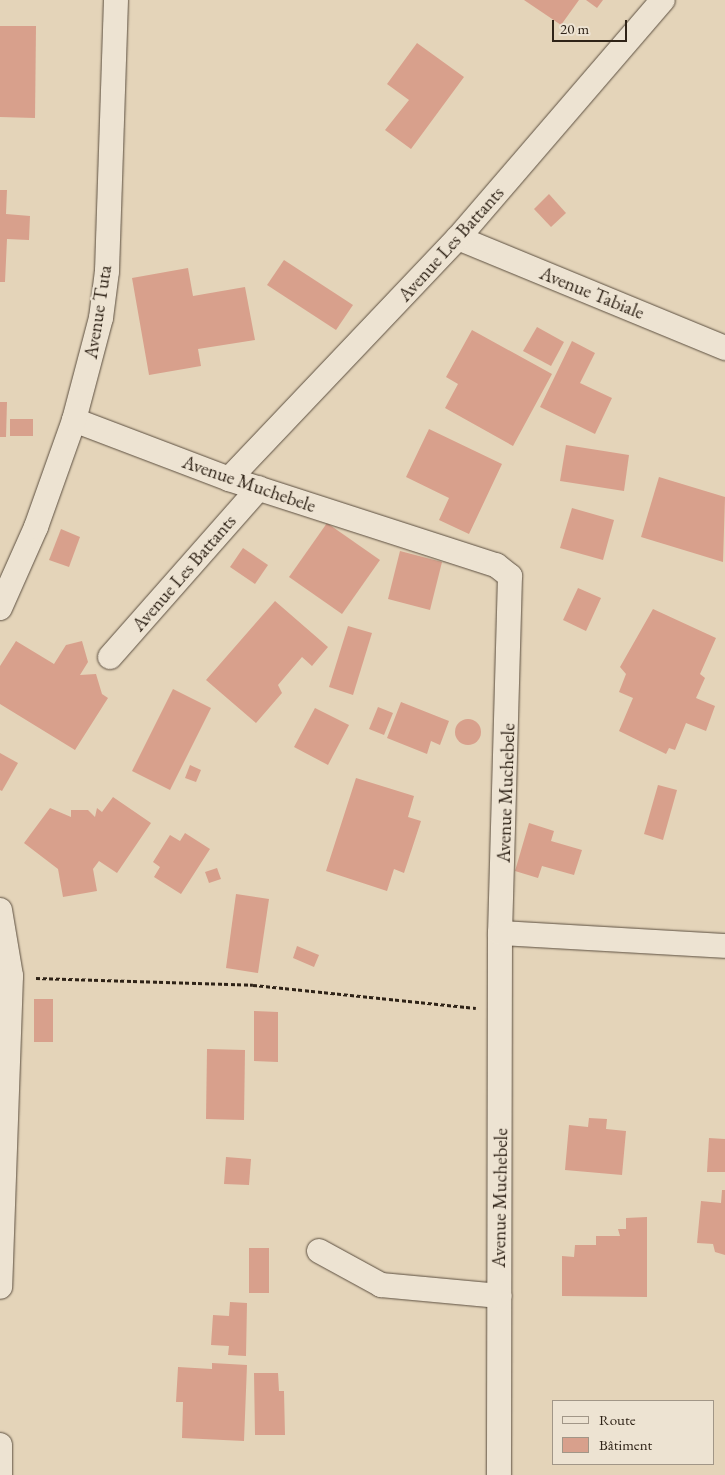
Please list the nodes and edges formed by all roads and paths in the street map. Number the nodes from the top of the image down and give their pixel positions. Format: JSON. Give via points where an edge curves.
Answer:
{"nodes":[{"id":1,"x":116,"y":0,"type":"edge"},
{"id":2,"x":663,"y":0,"type":"edge"},
{"id":3,"x":458,"y":238,"type":"junction"},
{"id":4,"x":725,"y":348,"type":"edge"},
{"id":5,"x":74,"y":420,"type":"junction"},
{"id":6,"x":229,"y":479,"type":"junction"},
{"id":7,"x":259,"y":488,"type":"junction"},
{"id":8,"x":0,"y":608,"type":"edge"},
{"id":9,"x":110,"y":657,"type":"dead end"},
{"id":10,"x":0,"y":910,"type":"edge"},
{"id":11,"x":500,"y":933,"type":"junction"},
{"id":12,"x":725,"y":946,"type":"edge"},
{"id":13,"x":11,"y":976,"type":"junction"},
{"id":14,"x":501,"y":1010,"type":"junction"},
{"id":15,"x":319,"y":1251,"type":"dead end"},
{"id":16,"x":0,"y":1286,"type":"edge"},
{"id":17,"x":499,"y":1296,"type":"junction"},
{"id":18,"x":0,"y":1445,"type":"edge"},
{"id":19,"x":0,"y":1475,"type":"edge"},
{"id":20,"x":498,"y":1475,"type":"edge"}],
"edges":[{"from":1,"to":5,"type":"street","name":"Avenue Tuta","via":[[107,271],[101,318]]},
{"from":2,"to":3,"type":"street","name":"Avenue Les Battants"},
{"from":3,"to":4,"type":"street","name":"Avenue Tabiale"},
{"from":3,"to":6,"type":"street","name":"Avenue Les Battants"},
{"from":5,"to":6,"type":"street","name":"Avenue Muchebele"},
{"from":5,"to":8,"type":"street","name":"Avenue Tuta","via":[[36,527]]},
{"from":6,"to":7,"type":"street","name":"Avenue Muchebele"},
{"from":7,"to":9,"type":"street","name":"Avenue Les Battants"},
{"from":7,"to":11,"type":"street","name":"Avenue Muchebele","via":[[496,565],[510,576]]},
{"from":10,"to":13,"type":"street"},
{"from":11,"to":12,"type":"street"},
{"from":11,"to":14,"type":"street","name":"Avenue Muchebele"},
{"from":13,"to":14,"type":"path","via":[[252,985]]},
{"from":13,"to":16,"type":"street"},
{"from":14,"to":17,"type":"street","name":"Avenue Muchebele"},
{"from":15,"to":17,"type":"street","via":[[381,1285]]},
{"from":17,"to":20,"type":"street","name":"Avenue Muchebele"},
{"from":18,"to":19,"type":"street"}]}
